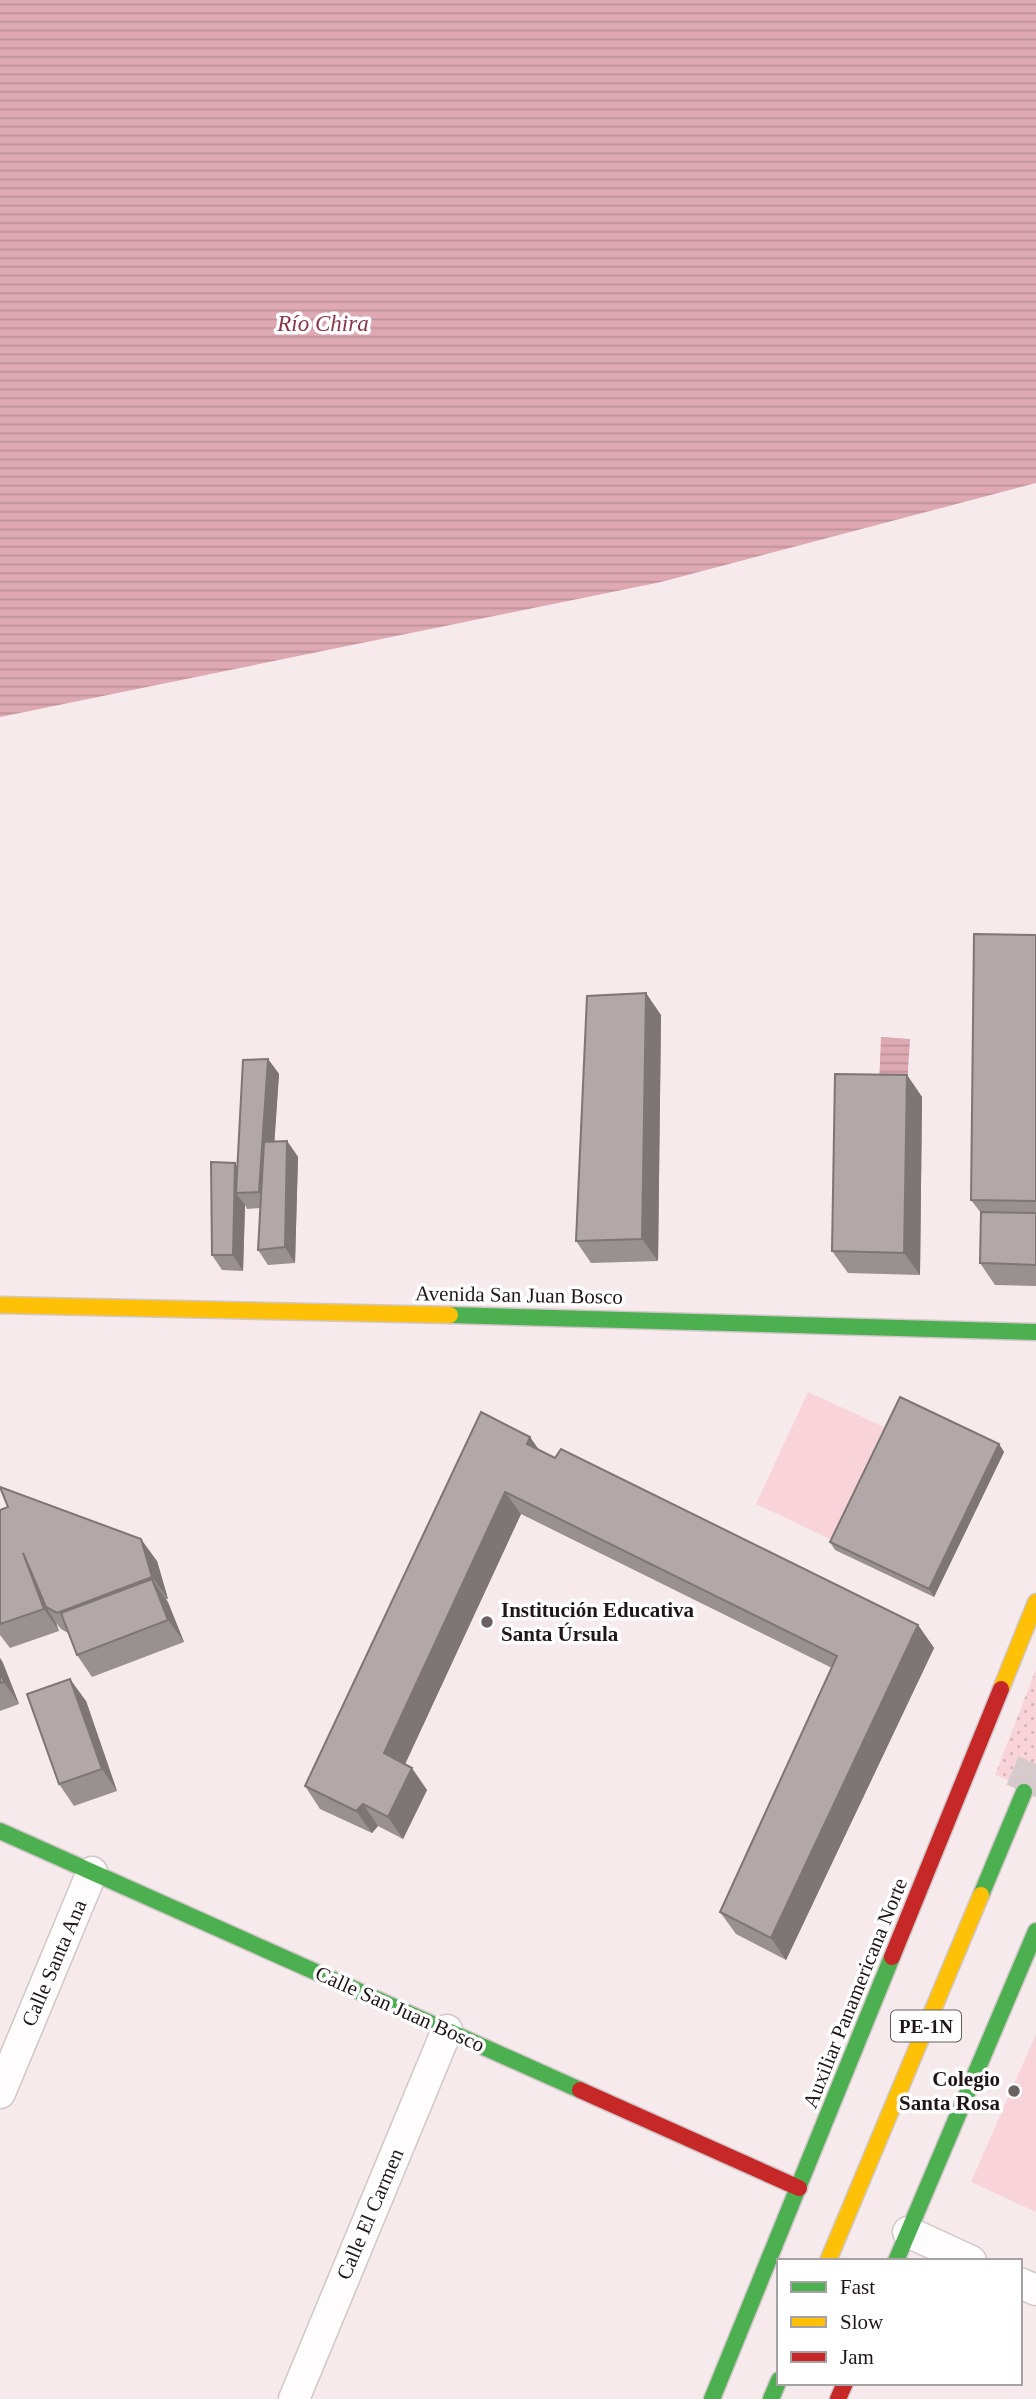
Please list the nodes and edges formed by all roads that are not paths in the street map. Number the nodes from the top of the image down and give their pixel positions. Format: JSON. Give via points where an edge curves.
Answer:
{"nodes":[{"id":1,"x":0,"y":1305,"type":"edge"},
{"id":2,"x":1036,"y":1332,"type":"edge"},
{"id":3,"x":1036,"y":1602,"type":"edge"},
{"id":4,"x":1024,"y":1792,"type":"tunnel mouth"},
{"id":5,"x":0,"y":1831,"type":"edge"},
{"id":6,"x":92,"y":1872,"type":"junction"},
{"id":7,"x":1036,"y":1931,"type":"edge"},
{"id":8,"x":447,"y":2030,"type":"junction"},
{"id":9,"x":0,"y":2094,"type":"edge"},
{"id":10,"x":799,"y":2189,"type":"junction"},
{"id":11,"x":908,"y":2232,"type":"junction"},
{"id":12,"x":829,"y":2259,"type":"edge"},
{"id":13,"x":897,"y":2259,"type":"edge"},
{"id":14,"x":967,"y":2259,"type":"edge"},
{"id":15,"x":294,"y":2399,"type":"edge"},
{"id":16,"x":712,"y":2399,"type":"edge"}],
"edges":[{"from":1,"to":2,"type":"main road","name":"Avenida San Juan Bosco"},
{"from":3,"to":10,"type":"main road","name":"Auxiliar Panamericana Norte"},
{"from":4,"to":12,"type":"main road","number":"PE-1N"},
{"from":5,"to":6,"type":"main road","name":"Calle San Juan Bosco"},
{"from":6,"to":8,"type":"main road","name":"Calle San Juan Bosco"},
{"from":6,"to":9,"type":"street","name":"Calle Santa Ana"},
{"from":7,"to":11,"type":"main road"},
{"from":8,"to":10,"type":"main road","name":"Calle San Juan Bosco"},
{"from":8,"to":15,"type":"street","name":"Calle El Carmen"},
{"from":10,"to":16,"type":"main road","name":"Auxiliar Panamericana Norte"},
{"from":11,"to":13,"type":"main road"},
{"from":11,"to":14,"type":"street"}]}
